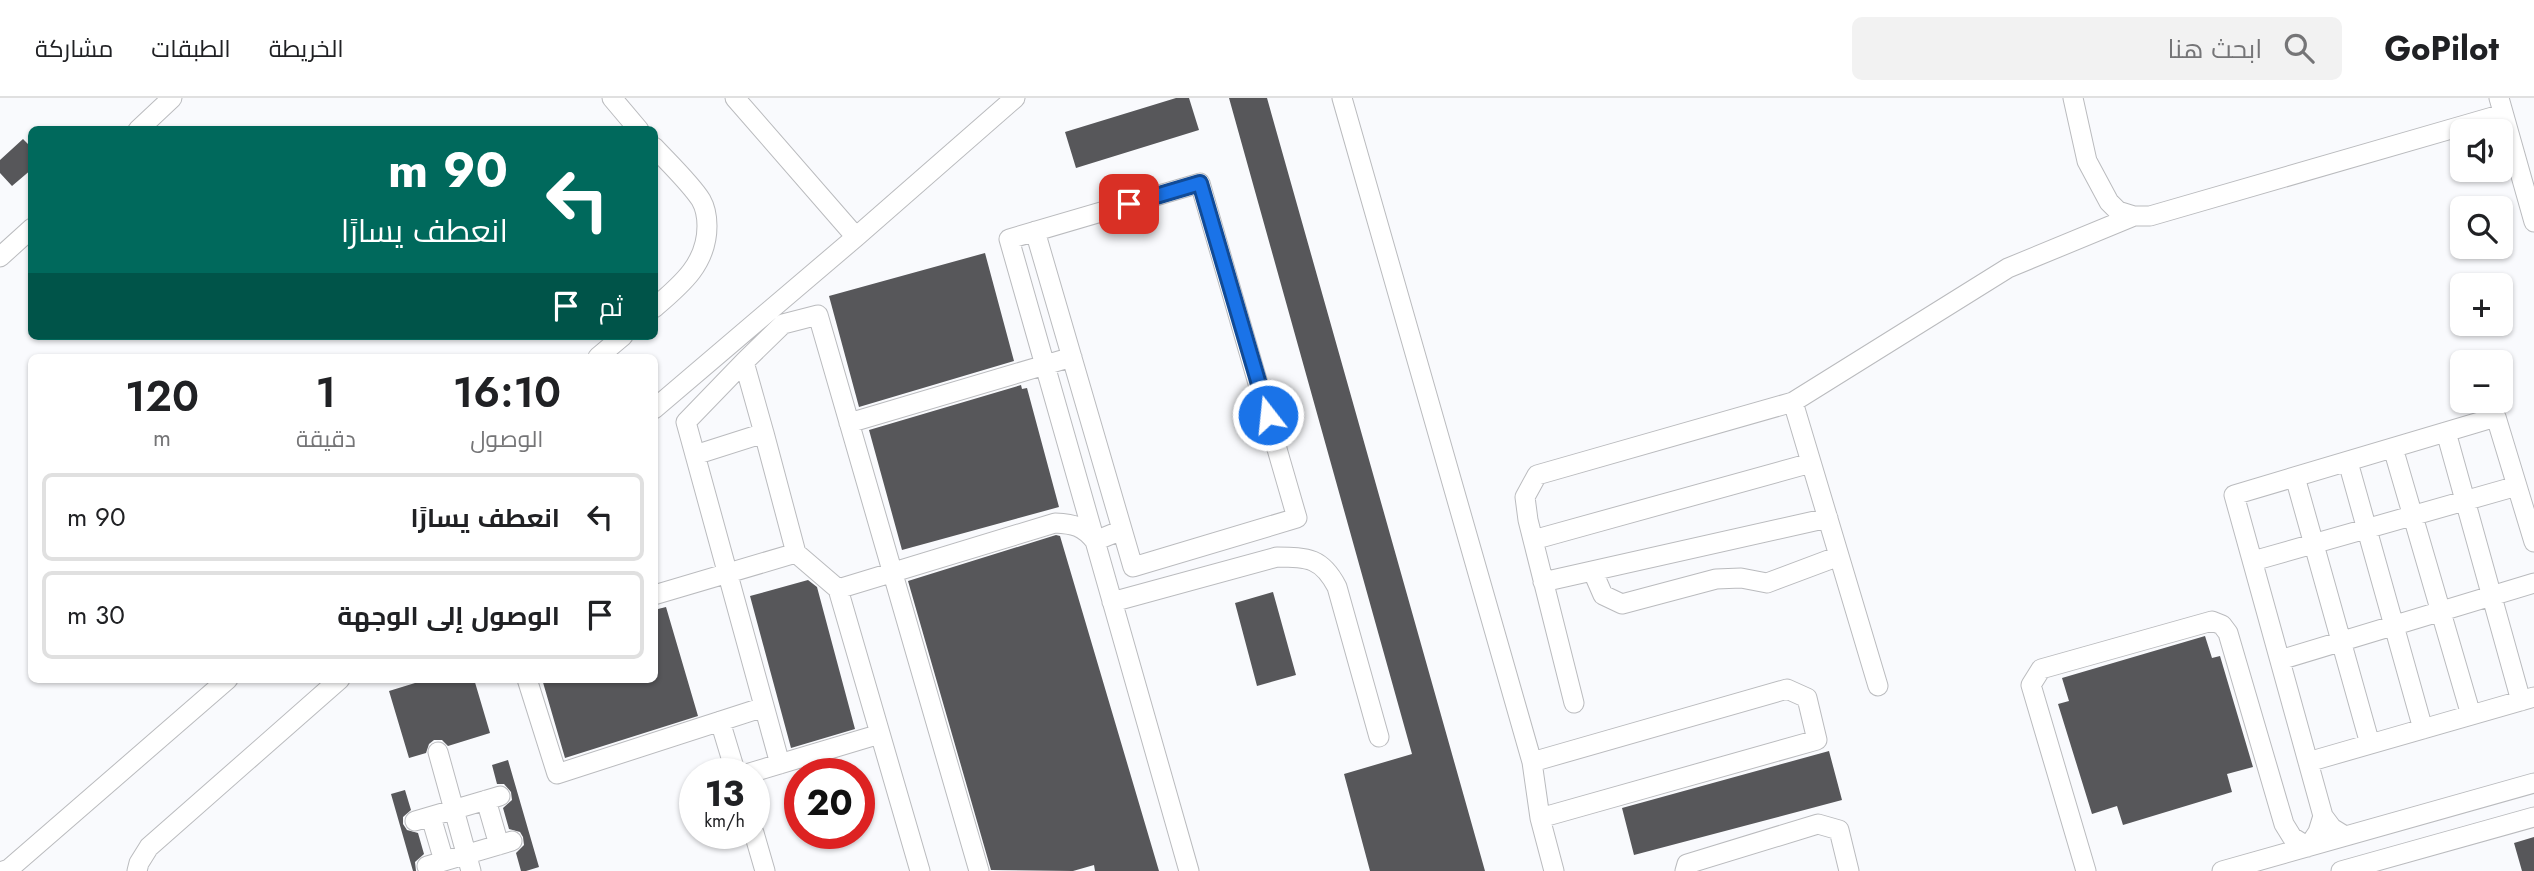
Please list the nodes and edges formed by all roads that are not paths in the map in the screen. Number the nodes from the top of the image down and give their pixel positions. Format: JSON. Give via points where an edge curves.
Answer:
{"nodes":[{"id":1,"x":172,"y":98,"type":"edge"},
{"id":2,"x":612,"y":98,"type":"edge"},
{"id":3,"x":735,"y":98,"type":"edge"},
{"id":4,"x":1015,"y":98,"type":"edge"},
{"id":5,"x":1342,"y":98,"type":"edge"},
{"id":6,"x":2073,"y":98,"type":"edge"},
{"id":7,"x":2501,"y":106,"type":"edge"},
{"id":8,"x":142,"y":126,"type":"edge"},
{"id":9,"x":636,"y":126,"type":"edge"},
{"id":10,"x":658,"y":152,"type":"edge"},
{"id":11,"x":2134,"y":216,"type":"junction"},
{"id":12,"x":2534,"y":222,"type":"edge"},
{"id":13,"x":1035,"y":231,"type":"junction"},
{"id":14,"x":28,"y":232,"type":"edge"},
{"id":15,"x":856,"y":237,"type":"junction"},
{"id":16,"x":0,"y":257,"type":"edge"},
{"id":17,"x":658,"y":305,"type":"edge"},
{"id":18,"x":618,"y":340,"type":"edge"},
{"id":19,"x":602,"y":354,"type":"edge"},
{"id":20,"x":1072,"y":357,"type":"junction"},
{"id":21,"x":744,"y":362,"type":"junction"},
{"id":22,"x":1045,"y":366,"type":"junction"},
{"id":23,"x":1793,"y":402,"type":"junction"},
{"id":24,"x":658,"y":406,"type":"edge"},
{"id":25,"x":849,"y":423,"type":"junction"},
{"id":26,"x":2446,"y":432,"type":"junction"},
{"id":27,"x":764,"y":433,"type":"junction"},
{"id":28,"x":2393,"y":448,"type":"junction"},
{"id":29,"x":695,"y":455,"type":"junction"},
{"id":30,"x":2347,"y":461,"type":"junction"},
{"id":31,"x":1811,"y":463,"type":"junction"},
{"id":32,"x":2295,"y":477,"type":"junction"},
{"id":33,"x":2517,"y":485,"type":"junction"},
{"id":34,"x":2465,"y":500,"type":"junction"},
{"id":35,"x":2413,"y":515,"type":"junction"},
{"id":36,"x":1828,"y":518,"type":"junction"},
{"id":37,"x":2367,"y":528,"type":"junction"},
{"id":38,"x":1122,"y":530,"type":"junction"},
{"id":39,"x":1533,"y":540,"type":"junction"},
{"id":40,"x":1095,"y":541,"type":"junction"},
{"id":41,"x":2534,"y":542,"type":"edge"},
{"id":42,"x":2314,"y":544,"type":"junction"},
{"id":43,"x":796,"y":553,"type":"junction"},
{"id":44,"x":1839,"y":556,"type":"junction"},
{"id":45,"x":2253,"y":561,"type":"junction"},
{"id":46,"x":892,"y":572,"type":"junction"},
{"id":47,"x":1593,"y":572,"type":"junction"},
{"id":48,"x":727,"y":573,"type":"junction"},
{"id":49,"x":1543,"y":582,"type":"junction"},
{"id":50,"x":2534,"y":583,"type":"edge"},
{"id":51,"x":838,"y":589,"type":"junction"},
{"id":52,"x":658,"y":594,"type":"edge"},
{"id":53,"x":2492,"y":596,"type":"junction"},
{"id":54,"x":1112,"y":602,"type":"junction"},
{"id":55,"x":2441,"y":611,"type":"junction"},
{"id":56,"x":2394,"y":625,"type":"junction"},
{"id":57,"x":2341,"y":641,"type":"junction"},
{"id":58,"x":2280,"y":660,"type":"junction"},
{"id":59,"x":223,"y":683,"type":"edge"},
{"id":60,"x":335,"y":683,"type":"edge"},
{"id":61,"x":528,"y":683,"type":"edge"},
{"id":62,"x":1878,"y":686,"type":"dead end"},
{"id":63,"x":2527,"y":699,"type":"edge"},
{"id":64,"x":1574,"y":703,"type":"dead end"},
{"id":65,"x":764,"y":707,"type":"junction"},
{"id":66,"x":2471,"y":715,"type":"junction"},
{"id":67,"x":720,"y":721,"type":"junction"},
{"id":68,"x":2423,"y":729,"type":"junction"},
{"id":69,"x":880,"y":734,"type":"junction"},
{"id":70,"x":1379,"y":737,"type":"dead end"},
{"id":71,"x":2370,"y":744,"type":"junction"},
{"id":72,"x":439,"y":752,"type":"dead end"},
{"id":73,"x":731,"y":758,"type":"edge"},
{"id":74,"x":1532,"y":762,"type":"junction"},
{"id":75,"x":2308,"y":762,"type":"junction"},
{"id":76,"x":780,"y":764,"type":"junction"},
{"id":77,"x":770,"y":767,"type":"edge"},
{"id":78,"x":2534,"y":783,"type":"edge"},
{"id":79,"x":454,"y":810,"type":"junction"},
{"id":80,"x":2323,"y":816,"type":"junction"},
{"id":81,"x":2534,"y":817,"type":"edge"},
{"id":82,"x":1540,"y":818,"type":"junction"},
{"id":83,"x":2284,"y":824,"type":"junction"},
{"id":84,"x":2345,"y":836,"type":"junction"},
{"id":85,"x":2308,"y":846,"type":"junction"},
{"id":86,"x":759,"y":849,"type":"edge"},
{"id":87,"x":2276,"y":856,"type":"junction"},
{"id":88,"x":469,"y":863,"type":"edge"},
{"id":89,"x":2404,"y":863,"type":"edge"},
{"id":90,"x":3,"y":871,"type":"edge"},
{"id":91,"x":137,"y":871,"type":"edge"},
{"id":92,"x":765,"y":871,"type":"edge"},
{"id":93,"x":920,"y":871,"type":"edge"},
{"id":94,"x":979,"y":871,"type":"edge"},
{"id":95,"x":1189,"y":871,"type":"edge"},
{"id":96,"x":1553,"y":871,"type":"edge"},
{"id":97,"x":1685,"y":871,"type":"edge"},
{"id":98,"x":1849,"y":871,"type":"edge"},
{"id":99,"x":2086,"y":871,"type":"edge"},
{"id":100,"x":2222,"y":871,"type":"edge"},
{"id":101,"x":2341,"y":871,"type":"edge"}],
"edges":[{"from":1,"to":8,"type":"lane"},
{"from":2,"to":9,"type":"lane"},
{"from":3,"to":15,"type":"lane"},
{"from":4,"to":15,"type":"lane"},
{"from":5,"to":74,"type":"lane"},
{"from":6,"to":11,"type":"lane","via":[[2087,161],[2109,202]]},
{"from":7,"to":11,"type":"lane","via":[[2150,216]]},
{"from":7,"to":12,"type":"lane"},
{"from":10,"to":17,"type":"lane","via":[[701,200],[707,219],[702,258],[685,282]]},
{"from":11,"to":23,"type":"lane","via":[[2008,268]]},
{"from":13,"to":20,"type":"lane"},
{"from":13,"to":22,"type":"lane","via":[[1009,239]]},
{"from":13,"to":38,"type":"lane","via":[[1200,183],[1297,518],[1133,567]]},
{"from":14,"to":16,"type":"lane"},
{"from":15,"to":24,"type":"lane"},
{"from":18,"to":19,"type":"lane"},
{"from":20,"to":22,"type":"lane"},
{"from":20,"to":38,"type":"lane"},
{"from":21,"to":25,"type":"lane","via":[[783,324],[818,316]]},
{"from":21,"to":27,"type":"lane"},
{"from":21,"to":29,"type":"lane","via":[[686,422]]},
{"from":22,"to":25,"type":"lane"},
{"from":22,"to":40,"type":"lane"},
{"from":23,"to":31,"type":"lane"},
{"from":23,"to":39,"type":"lane","via":[[1537,475],[1525,497]]},
{"from":25,"to":46,"type":"lane"},
{"from":26,"to":28,"type":"lane"},
{"from":26,"to":33,"type":"lane","via":[[2497,417]]},
{"from":26,"to":34,"type":"lane"},
{"from":27,"to":29,"type":"lane"},
{"from":27,"to":43,"type":"lane"},
{"from":28,"to":30,"type":"lane"},
{"from":28,"to":35,"type":"lane"},
{"from":29,"to":48,"type":"lane"},
{"from":30,"to":32,"type":"lane"},
{"from":30,"to":37,"type":"lane"},
{"from":31,"to":36,"type":"lane"},
{"from":31,"to":39,"type":"lane"},
{"from":32,"to":42,"type":"lane"},
{"from":32,"to":45,"type":"lane","via":[[2234,495]]},
{"from":33,"to":34,"type":"lane"},
{"from":33,"to":41,"type":"lane"},
{"from":34,"to":35,"type":"lane"},
{"from":34,"to":53,"type":"lane"},
{"from":35,"to":37,"type":"lane"},
{"from":35,"to":55,"type":"lane"},
{"from":36,"to":44,"type":"lane"},
{"from":36,"to":47,"type":"lane"},
{"from":37,"to":42,"type":"lane"},
{"from":37,"to":56,"type":"lane"},
{"from":38,"to":40,"type":"lane"},
{"from":39,"to":49,"type":"lane"},
{"from":40,"to":46,"type":"lane","via":[[1073,523],[1055,523]]},
{"from":40,"to":54,"type":"lane"},
{"from":42,"to":45,"type":"lane"},
{"from":42,"to":57,"type":"lane"},
{"from":43,"to":48,"type":"lane"},
{"from":43,"to":51,"type":"lane"},
{"from":44,"to":47,"type":"lane","via":[[1767,583],[1716,579],[1622,604],[1603,595]]},
{"from":44,"to":62,"type":"lane"},
{"from":45,"to":58,"type":"lane"},
{"from":46,"to":51,"type":"lane"},
{"from":46,"to":94,"type":"lane"},
{"from":47,"to":49,"type":"lane"},
{"from":48,"to":52,"type":"lane"},
{"from":48,"to":65,"type":"lane"},
{"from":49,"to":64,"type":"lane"},
{"from":50,"to":53,"type":"lane"},
{"from":51,"to":69,"type":"lane"},
{"from":53,"to":55,"type":"lane"},
{"from":53,"to":63,"type":"lane"},
{"from":54,"to":70,"type":"lane","via":[[1278,557],[1319,562],[1337,587]]},
{"from":54,"to":95,"type":"lane"},
{"from":55,"to":56,"type":"lane"},
{"from":55,"to":66,"type":"lane"},
{"from":56,"to":57,"type":"lane"},
{"from":56,"to":68,"type":"lane"},
{"from":57,"to":58,"type":"lane"},
{"from":57,"to":71,"type":"lane"},
{"from":58,"to":75,"type":"lane"},
{"from":59,"to":90,"type":"lane"},
{"from":60,"to":91,"type":"lane","via":[[149,847]]},
{"from":61,"to":67,"type":"lane","via":[[557,775]]},
{"from":63,"to":66,"type":"lane"},
{"from":65,"to":67,"type":"lane"},
{"from":65,"to":76,"type":"lane"},
{"from":66,"to":68,"type":"lane"},
{"from":67,"to":73,"type":"lane"},
{"from":68,"to":71,"type":"lane"},
{"from":69,"to":76,"type":"lane"},
{"from":69,"to":93,"type":"lane"},
{"from":71,"to":75,"type":"lane"},
{"from":72,"to":79,"type":"lane"},
{"from":74,"to":82,"type":"lane"},
{"from":74,"to":82,"type":"lane","via":[[1787,688],[1807,698],[1817,740]]},
{"from":75,"to":80,"type":"lane"},
{"from":76,"to":77,"type":"lane"},
{"from":78,"to":84,"type":"lane"},
{"from":79,"to":88,"type":"lane"},
{"from":79,"to":88,"type":"lane","via":[[423,819],[436,863]]},
{"from":79,"to":88,"type":"lane","via":[[493,798],[506,843]]},
{"from":80,"to":84,"type":"lane"},
{"from":80,"to":85,"type":"lane"},
{"from":81,"to":89,"type":"lane"},
{"from":82,"to":96,"type":"lane"},
{"from":83,"to":85,"type":"lane","via":[[2292,837]]},
{"from":83,"to":87,"type":"lane","via":[[2284,840]]},
{"from":83,"to":99,"type":"lane","via":[[2228,633],[2212,621],[2041,669],[2035,676],[2031,685]]},
{"from":84,"to":85,"type":"lane"},
{"from":85,"to":87,"type":"lane"},
{"from":86,"to":92,"type":"lane"},
{"from":87,"to":100,"type":"lane"},
{"from":89,"to":101,"type":"lane"},
{"from":97,"to":98,"type":"lane","via":[[1687,864],[1818,824],[1839,830]]}]}
